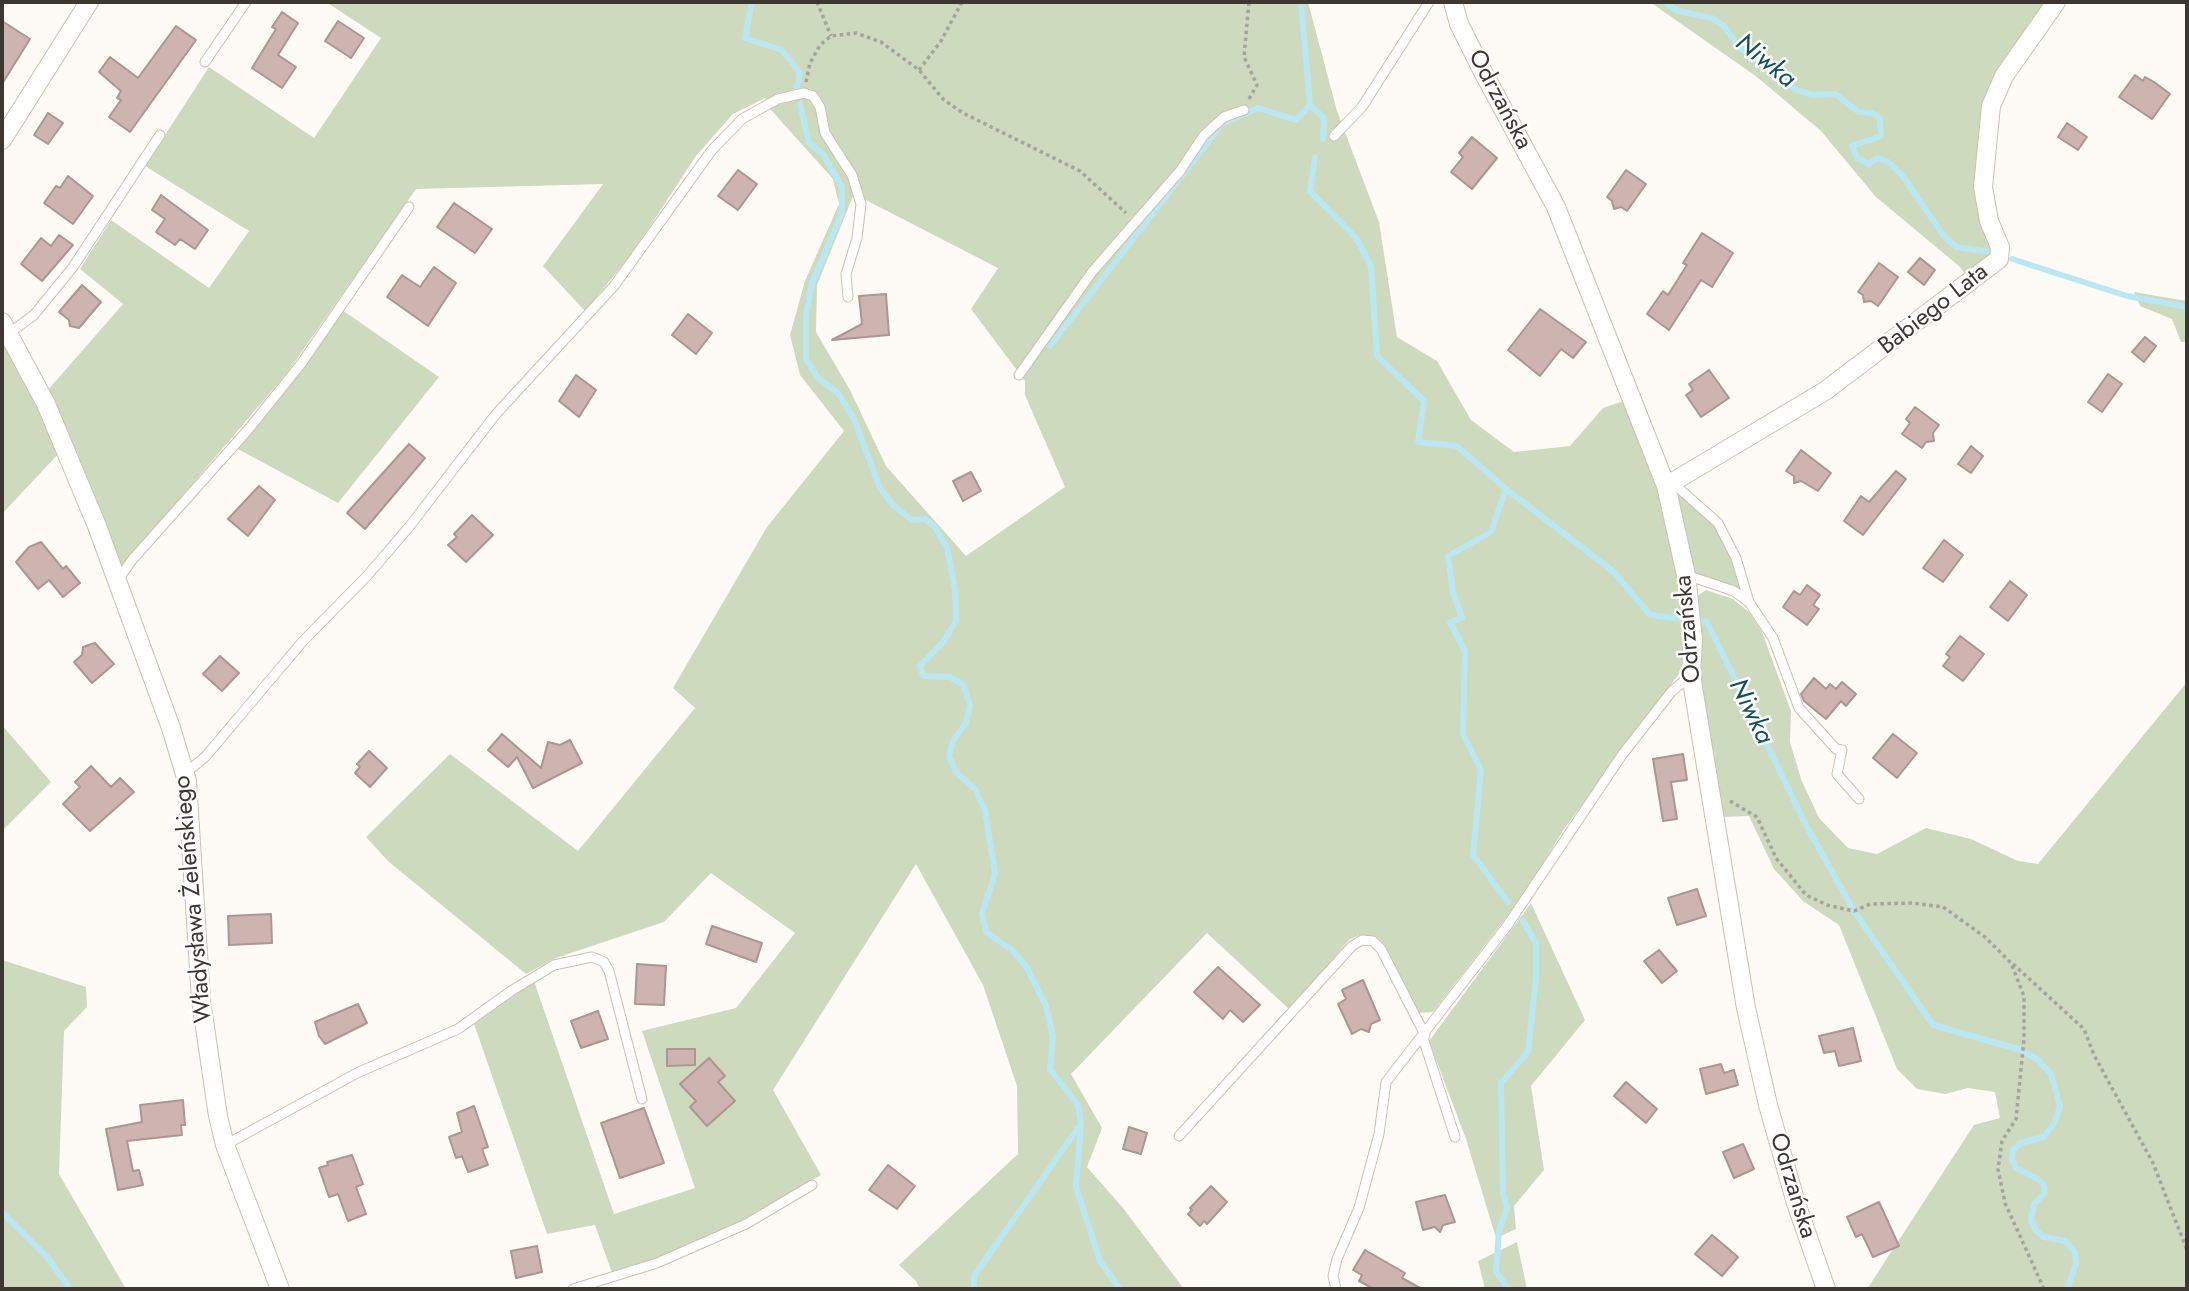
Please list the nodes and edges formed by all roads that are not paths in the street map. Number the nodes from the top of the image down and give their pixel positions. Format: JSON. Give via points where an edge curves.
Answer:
{"nodes":[{"id":1,"x":89,"y":2,"type":"edge"},
{"id":2,"x":246,"y":2,"type":"edge"},
{"id":3,"x":1429,"y":2,"type":"edge"},
{"id":4,"x":1453,"y":2,"type":"edge"},
{"id":5,"x":2056,"y":2,"type":"edge"},
{"id":6,"x":205,"y":62,"type":"dead end"},
{"id":7,"x":1244,"y":110,"type":"road end"},
{"id":8,"x":160,"y":135,"type":"dead end"},
{"id":9,"x":1334,"y":136,"type":"dead end"},
{"id":10,"x":2,"y":141,"type":"edge"},
{"id":11,"x":409,"y":207,"type":"dead end"},
{"id":12,"x":848,"y":297,"type":"dead end"},
{"id":13,"x":5,"y":328,"type":"edge"},
{"id":14,"x":1019,"y":375,"type":"dead end"},
{"id":15,"x":1670,"y":485,"type":"junction"},
{"id":16,"x":1686,"y":575,"type":"junction"},
{"id":17,"x":117,"y":581,"type":"junction"},
{"id":18,"x":1749,"y":602,"type":"junction"},
{"id":19,"x":1692,"y":674,"type":"junction"},
{"id":20,"x":183,"y":770,"type":"junction"},
{"id":21,"x":1859,"y":799,"type":"dead end"},
{"id":22,"x":1424,"y":1037,"type":"junction"},
{"id":23,"x":642,"y":1099,"type":"dead end"},
{"id":24,"x":1179,"y":1136,"type":"dead end"},
{"id":25,"x":1455,"y":1137,"type":"dead end"},
{"id":26,"x":225,"y":1145,"type":"junction"},
{"id":27,"x":812,"y":1185,"type":"dead end"},
{"id":28,"x":281,"y":1289,"type":"edge"},
{"id":29,"x":573,"y":1289,"type":"edge"},
{"id":30,"x":1336,"y":1289,"type":"edge"},
{"id":31,"x":1826,"y":1289,"type":"edge"}],
"edges":[{"from":1,"to":10,"type":"street"},
{"from":2,"to":6,"type":"lane"},
{"from":3,"to":9,"type":"lane","via":[[1362,107]]},
{"from":4,"to":15,"type":"street","name":"Odrzańska","via":[[1483,72],[1562,218]]},
{"from":5,"to":15,"type":"street","name":"Babiego Lata","via":[[2004,76],[1991,106],[1983,187],[1989,221],[2004,261],[1825,391]]},
{"from":7,"to":14,"type":"lane","via":[[1224,117],[1204,135],[1180,171],[1092,272]]},
{"from":8,"to":13,"type":"lane","via":[[73,267],[34,315]]},
{"from":11,"to":17,"type":"lane","via":[[301,364]]},
{"from":12,"to":20,"type":"lane","via":[[846,274],[861,204],[852,175],[825,133],[813,96],[804,93],[778,99],[742,118],[712,150],[614,286],[496,414],[409,527],[303,640],[206,756]]},
{"from":13,"to":17,"type":"street","name":"Władysława Żeleńskiego","via":[[67,451]]},
{"from":15,"to":16,"type":"street","name":"Odrzańska"},
{"from":15,"to":18,"type":"lane","via":[[1717,523],[1736,558]]},
{"from":16,"to":18,"type":"lane","via":[[1734,591]]},
{"from":16,"to":19,"type":"street","name":"Odrzańska"},
{"from":17,"to":20,"type":"street","name":"Władysława Żeleńskiego"},
{"from":18,"to":21,"type":"lane","via":[[1773,638],[1799,708],[1842,750],[1837,774]]},
{"from":19,"to":22,"type":"lane","via":[[1672,691],[1622,755],[1507,926]]},
{"from":19,"to":31,"type":"street","name":"Odrzańska","via":[[1746,1008],[1796,1203]]},
{"from":20,"to":26,"type":"street","name":"Władysława Żeleńskiego","via":[[201,1000]]},
{"from":22,"to":24,"type":"lane","via":[[1381,949],[1373,941],[1362,940]]},
{"from":22,"to":25,"type":"lane"},
{"from":22,"to":30,"type":"lane","via":[[1386,1082],[1379,1134],[1359,1208],[1337,1259]]},
{"from":23,"to":26,"type":"lane","via":[[609,971],[604,962],[592,957],[554,965],[458,1029],[359,1072]]},
{"from":26,"to":28,"type":"street","name":"Władysława Żeleńskiego"},
{"from":27,"to":29,"type":"lane","via":[[746,1224],[657,1263]]}]}
